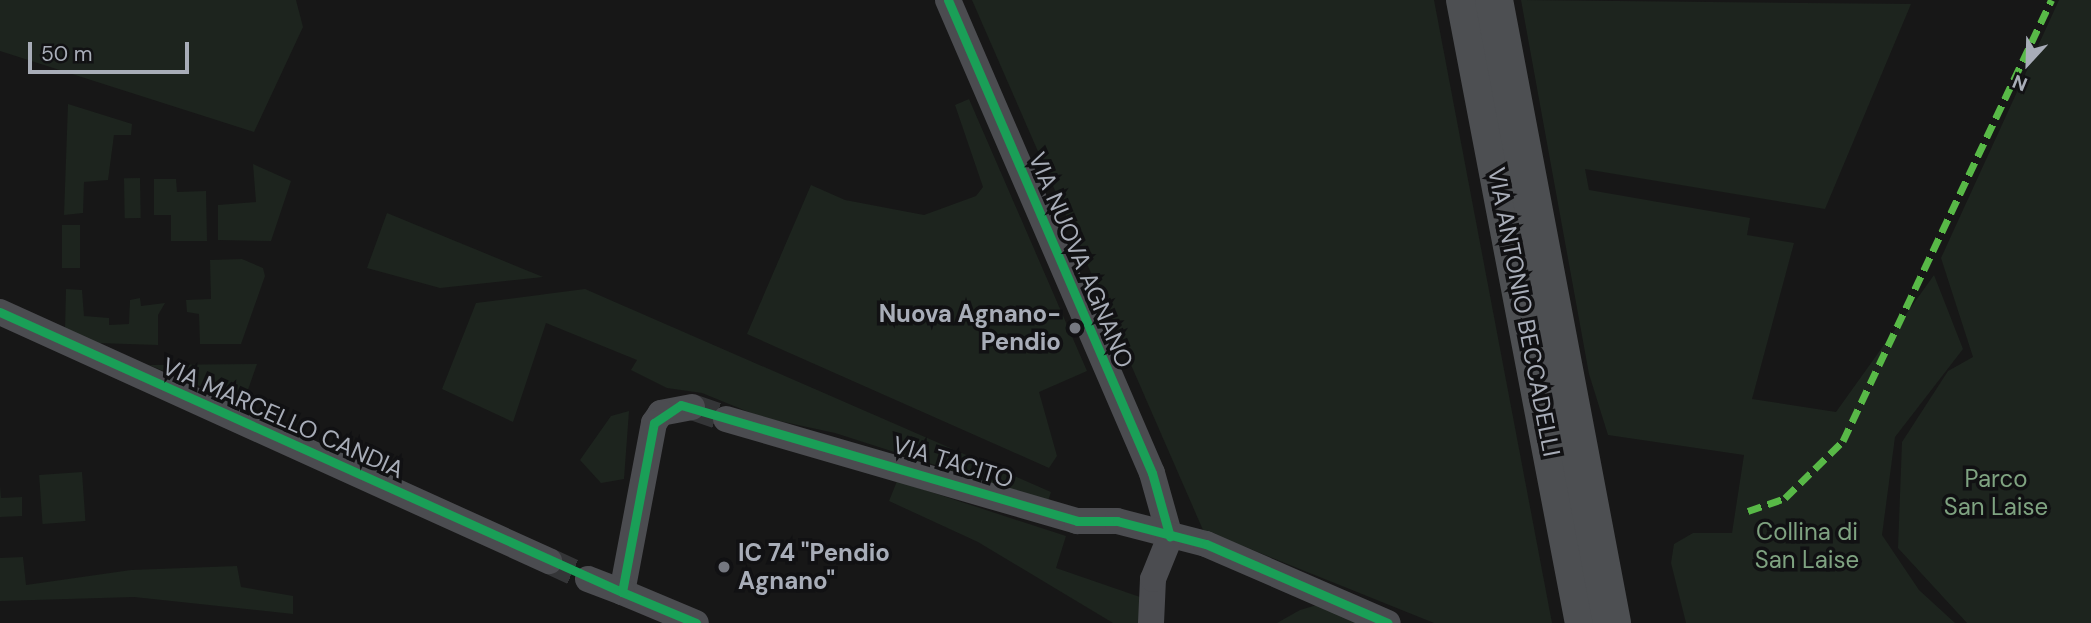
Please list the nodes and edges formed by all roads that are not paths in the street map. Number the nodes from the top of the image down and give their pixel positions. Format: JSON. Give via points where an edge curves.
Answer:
{"nodes":[{"id":1,"x":948,"y":0,"type":"edge"},
{"id":2,"x":1465,"y":0,"type":"edge"},
{"id":3,"x":1494,"y":0,"type":"edge"},
{"id":4,"x":0,"y":312,"type":"edge"},
{"id":5,"x":692,"y":407,"type":"tunnel mouth"},
{"id":6,"x":726,"y":419,"type":"tunnel mouth"},
{"id":7,"x":1170,"y":537,"type":"junction"},
{"id":8,"x":549,"y":561,"type":"tunnel mouth"},
{"id":9,"x":588,"y":579,"type":"tunnel mouth"},
{"id":10,"x":622,"y":592,"type":"junction"},
{"id":11,"x":696,"y":623,"type":"edge"},
{"id":12,"x":1151,"y":623,"type":"edge"},
{"id":13,"x":1388,"y":623,"type":"edge"},
{"id":14,"x":1584,"y":623,"type":"edge"},
{"id":15,"x":1612,"y":623,"type":"edge"}],
"edges":[{"from":1,"to":7,"type":"street","name":"VIA NUOVA AGNANO","via":[[1152,472]]},
{"from":2,"to":14,"type":"main road","name":"VIA ANTONIO BECCADELLI"},
{"from":3,"to":15,"type":"main road","name":"VIA ANTONIO BECCADELLI"},
{"from":4,"to":8,"type":"street","name":"VIA MARCELLO CANDIA"},
{"from":5,"to":10,"type":"street","via":[[661,413],[654,424]]},
{"from":6,"to":7,"type":"street","name":"VIA TACITO","via":[[1077,521],[1117,521]]},
{"from":7,"to":12,"type":"street","via":[[1153,579]]},
{"from":7,"to":13,"type":"street","name":"VIA TACITO","via":[[1206,544]]},
{"from":9,"to":10,"type":"street"},
{"from":10,"to":11,"type":"street"}]}
